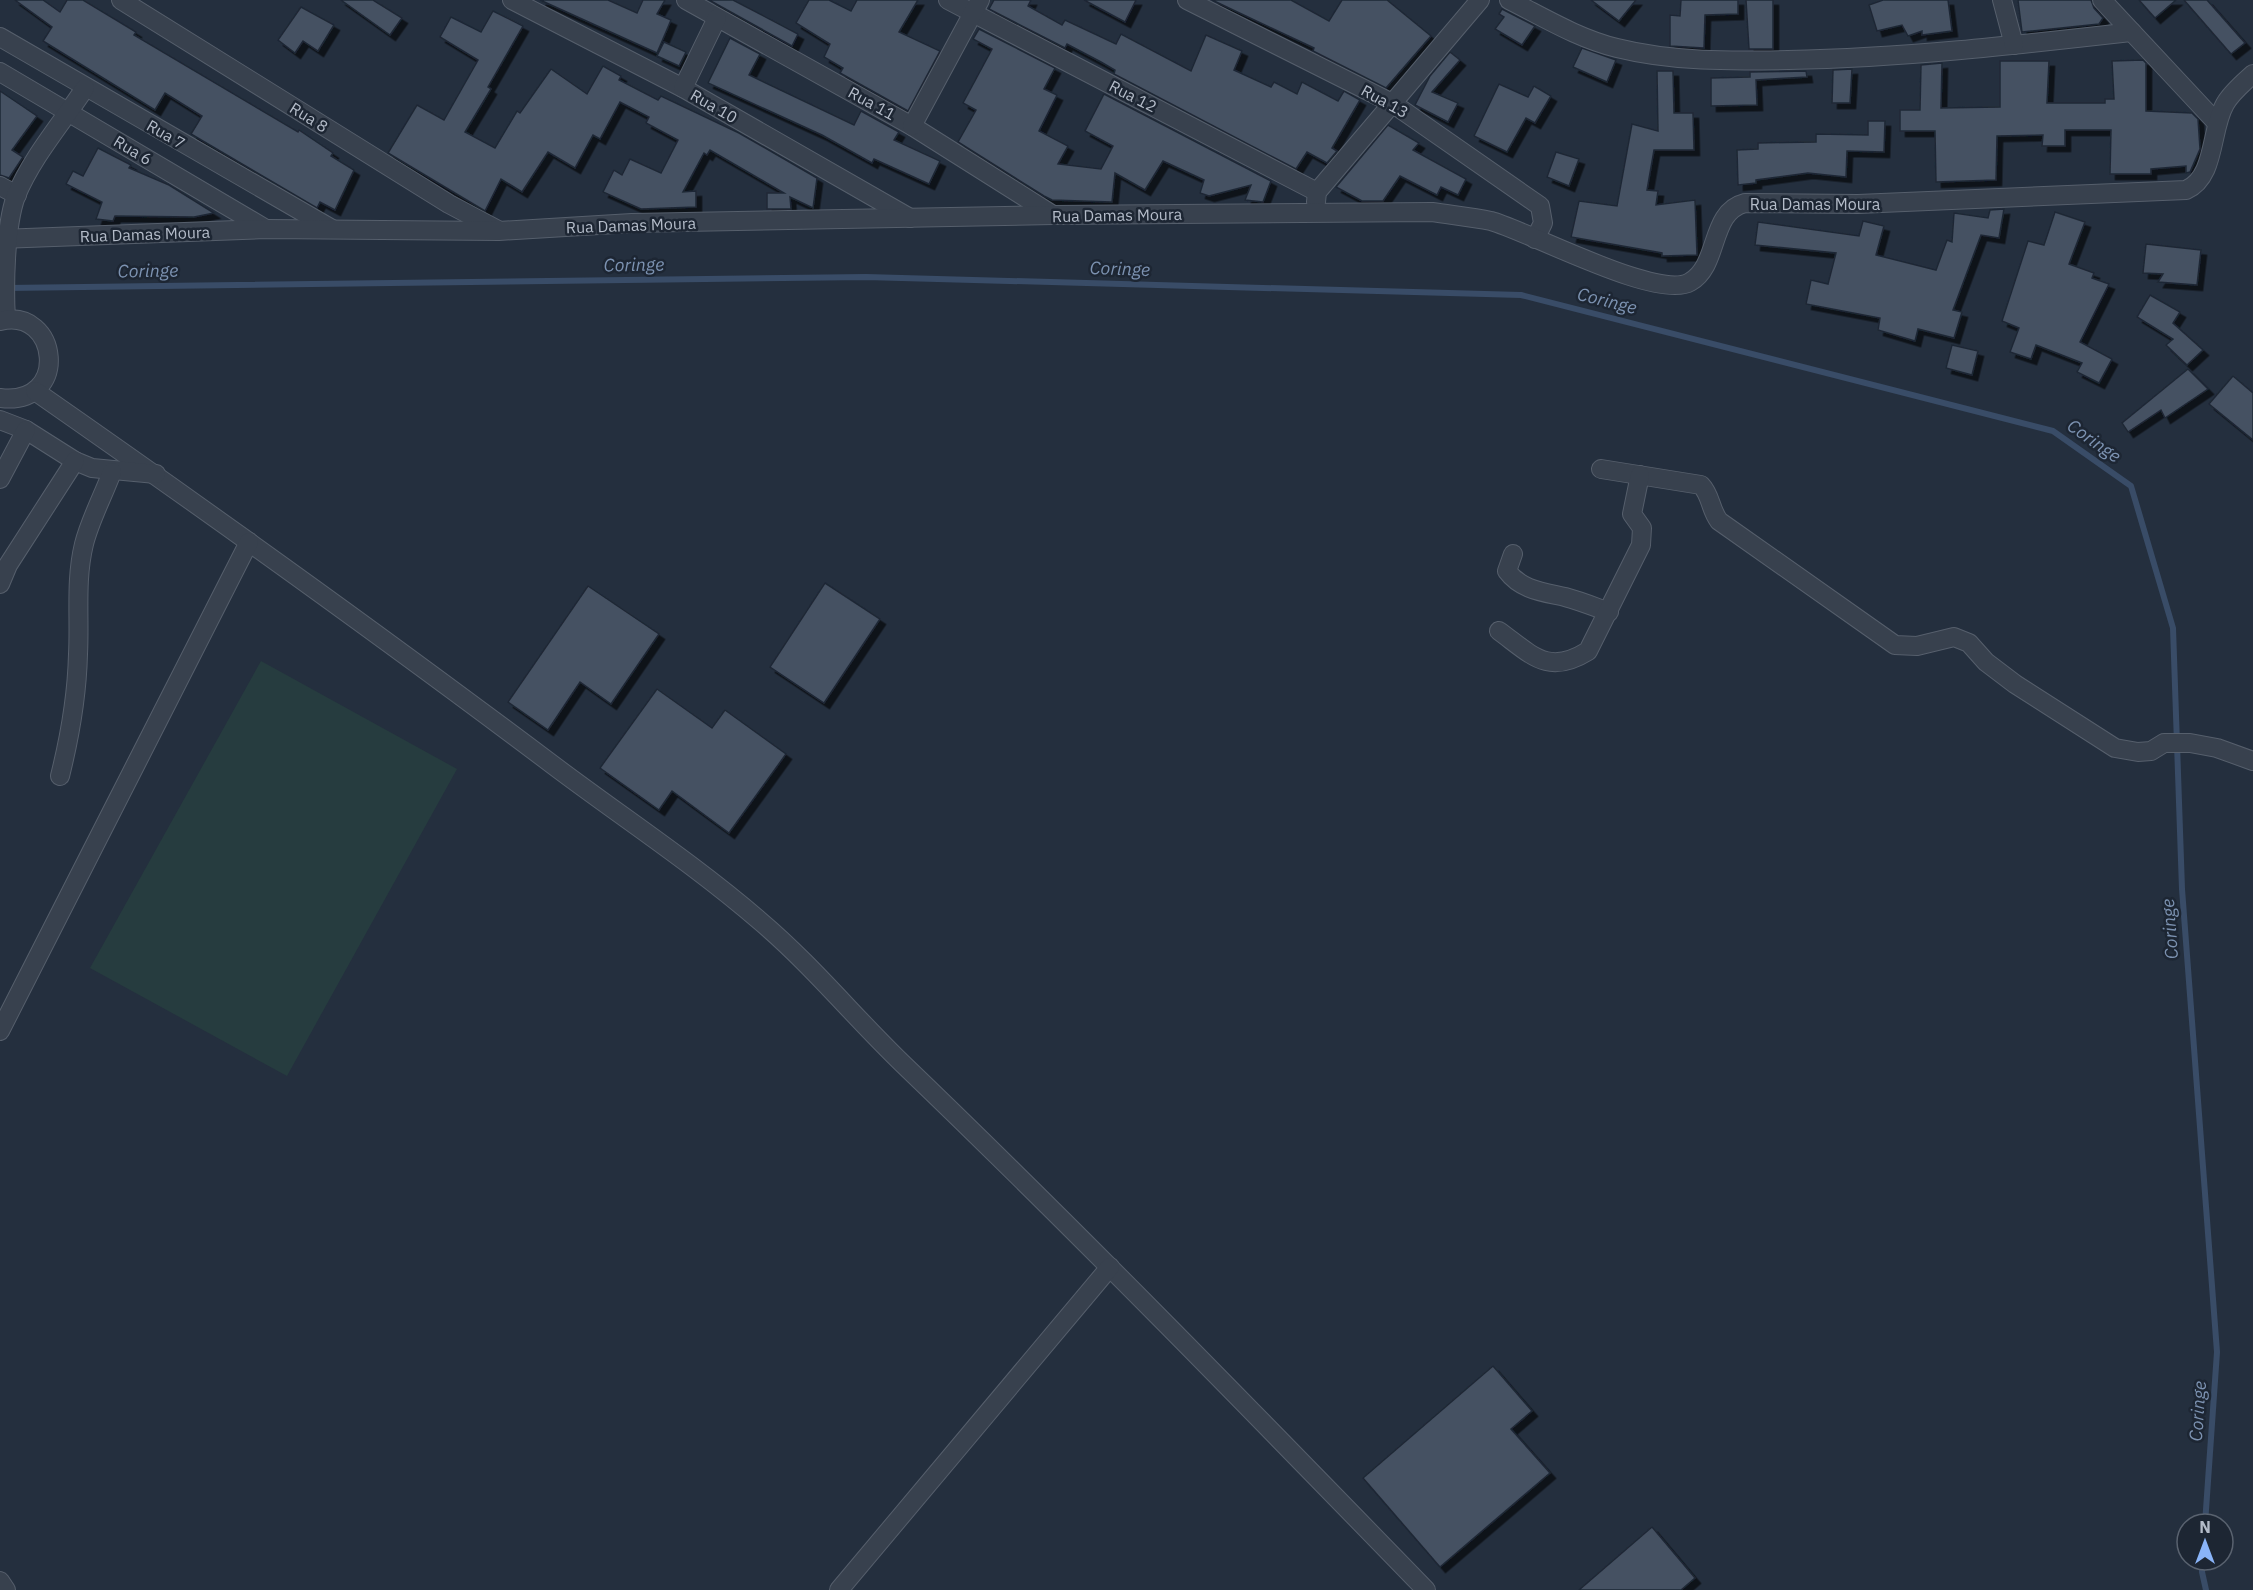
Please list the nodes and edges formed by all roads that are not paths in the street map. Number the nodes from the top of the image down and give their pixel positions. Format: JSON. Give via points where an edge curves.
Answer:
{"nodes":[{"id":1,"x":121,"y":0,"type":"edge"},
{"id":2,"x":512,"y":0,"type":"edge"},
{"id":3,"x":686,"y":0,"type":"edge"},
{"id":4,"x":948,"y":0,"type":"edge"},
{"id":5,"x":1187,"y":0,"type":"edge"},
{"id":6,"x":1480,"y":0,"type":"edge"},
{"id":7,"x":1509,"y":0,"type":"edge"},
{"id":8,"x":2002,"y":0,"type":"edge"},
{"id":9,"x":2102,"y":0,"type":"edge"},
{"id":10,"x":976,"y":6,"type":"edge"},
{"id":11,"x":717,"y":18,"type":"junction"},
{"id":12,"x":2132,"y":32,"type":"junction"},
{"id":13,"x":0,"y":37,"type":"edge"},
{"id":14,"x":2014,"y":45,"type":"junction"},
{"id":15,"x":0,"y":72,"type":"edge"},
{"id":16,"x":2253,"y":74,"type":"edge"},
{"id":17,"x":85,"y":88,"type":"junction"},
{"id":18,"x":683,"y":88,"type":"junction"},
{"id":19,"x":1392,"y":103,"type":"junction"},
{"id":20,"x":69,"y":112,"type":"junction"},
{"id":21,"x":2216,"y":122,"type":"junction"},
{"id":22,"x":912,"y":126,"type":"junction"},
{"id":23,"x":0,"y":186,"type":"edge"},
{"id":24,"x":1317,"y":192,"type":"junction"},
{"id":25,"x":17,"y":195,"type":"junction"},
{"id":26,"x":1314,"y":213,"type":"junction"},
{"id":27,"x":1053,"y":215,"type":"junction"},
{"id":28,"x":912,"y":219,"type":"junction"},
{"id":29,"x":266,"y":229,"type":"junction"},
{"id":30,"x":334,"y":230,"type":"junction"},
{"id":31,"x":500,"y":231,"type":"junction"},
{"id":32,"x":4,"y":239,"type":"edge"},
{"id":33,"x":1535,"y":239,"type":"junction"},
{"id":34,"x":4,"y":316,"type":"edge"},
{"id":35,"x":35,"y":390,"type":"junction"},
{"id":36,"x":0,"y":398,"type":"edge"},
{"id":37,"x":0,"y":420,"type":"edge"},
{"id":38,"x":26,"y":430,"type":"junction"},
{"id":39,"x":75,"y":461,"type":"junction"},
{"id":40,"x":1601,"y":469,"type":"dead end"},
{"id":41,"x":112,"y":472,"type":"junction"},
{"id":42,"x":156,"y":474,"type":"junction"},
{"id":43,"x":1640,"y":475,"type":"junction"},
{"id":44,"x":0,"y":479,"type":"edge"},
{"id":45,"x":249,"y":542,"type":"junction"},
{"id":46,"x":1513,"y":555,"type":"dead end"},
{"id":47,"x":4,"y":569,"type":"edge"},
{"id":48,"x":0,"y":584,"type":"edge"},
{"id":49,"x":1609,"y":612,"type":"junction"},
{"id":50,"x":1499,"y":631,"type":"dead end"},
{"id":51,"x":2253,"y":762,"type":"edge"},
{"id":52,"x":60,"y":776,"type":"dead end"},
{"id":53,"x":0,"y":1031,"type":"edge"},
{"id":54,"x":1110,"y":1267,"type":"junction"},
{"id":55,"x":0,"y":1581,"type":"edge"},
{"id":56,"x":6,"y":1590,"type":"edge"},
{"id":57,"x":839,"y":1590,"type":"edge"},
{"id":58,"x":1426,"y":1590,"type":"edge"}],
"edges":[{"from":1,"to":31,"type":"street","name":"Rua 8","via":[[449,204]]},
{"from":2,"to":18,"type":"street","name":"Rua 10"},
{"from":3,"to":11,"type":"street","name":"Rua 11"},
{"from":4,"to":10,"type":"street","name":"Rua 12"},
{"from":5,"to":19,"type":"street","name":"Rua 13"},
{"from":6,"to":19,"type":"street"},
{"from":7,"to":14,"type":"street","via":[[1605,44],[1661,58],[1866,58]]},
{"from":8,"to":14,"type":"street"},
{"from":9,"to":12,"type":"street"},
{"from":10,"to":22,"type":"street"},
{"from":10,"to":24,"type":"street","name":"Rua 12"},
{"from":11,"to":18,"type":"street"},
{"from":11,"to":22,"type":"street","name":"Rua 11"},
{"from":12,"to":14,"type":"street"},
{"from":12,"to":21,"type":"street"},
{"from":13,"to":17,"type":"street","name":"Rua 7"},
{"from":15,"to":20,"type":"street","name":"Rua 6"},
{"from":16,"to":21,"type":"street","via":[[2225,102]]},
{"from":17,"to":20,"type":"street"},
{"from":17,"to":30,"type":"street","name":"Rua 7"},
{"from":18,"to":28,"type":"street","name":"Rua 10"},
{"from":19,"to":24,"type":"street"},
{"from":19,"to":33,"type":"street","name":"Rua 13","via":[[1540,206],[1543,223]]},
{"from":20,"to":25,"type":"street"},
{"from":20,"to":29,"type":"street","name":"Rua 6"},
{"from":21,"to":33,"type":"street","name":"Rua Damas Moura","via":[[2200,182],[2186,190],[1734,206],[1701,273],[1689,284],[1670,285],[1604,268]]},
{"from":22,"to":27,"type":"street","name":"Rua 11"},
{"from":23,"to":25,"type":"street"},
{"from":24,"to":26,"type":"street"},
{"from":25,"to":32,"type":"street"},
{"from":26,"to":27,"type":"street","name":"Rua Damas Moura"},
{"from":26,"to":33,"type":"street","name":"Rua Damas Moura","via":[[1432,212],[1492,222]]},
{"from":27,"to":28,"type":"street","name":"Rua Damas Moura"},
{"from":28,"to":31,"type":"street","name":"Rua Damas Moura","via":[[632,223]]},
{"from":29,"to":30,"type":"street","name":"Rua Damas Moura"},
{"from":29,"to":32,"type":"street","name":"Rua Damas Moura"},
{"from":30,"to":31,"type":"street","name":"Rua Damas Moura"},
{"from":32,"to":34,"type":"street"},
{"from":34,"to":35,"type":"street","via":[[30,325],[47,344],[49,369]]},
{"from":35,"to":36,"type":"street","via":[[24,397]]},
{"from":35,"to":42,"type":"street"},
{"from":37,"to":38,"type":"street"},
{"from":38,"to":39,"type":"street"},
{"from":38,"to":44,"type":"street"},
{"from":39,"to":41,"type":"street"},
{"from":39,"to":47,"type":"street"},
{"from":40,"to":43,"type":"street"},
{"from":41,"to":42,"type":"street"},
{"from":41,"to":52,"type":"street","via":[[84,544],[78,575],[78,654],[70,738]]},
{"from":42,"to":45,"type":"street"},
{"from":43,"to":49,"type":"street","via":[[1632,514],[1642,528],[1641,544]]},
{"from":43,"to":51,"type":"street","via":[[1701,485],[1719,521],[1895,645],[1917,646],[1954,637],[1969,643],[2015,684],[2115,748],[2138,752],[2151,751],[2164,743],[2190,743],[2217,748]]},
{"from":45,"to":53,"type":"street"},
{"from":45,"to":54,"type":"street","via":[[674,852],[764,924]]},
{"from":46,"to":49,"type":"street","via":[[1507,571],[1513,579],[1539,593]]},
{"from":47,"to":48,"type":"street"},
{"from":49,"to":50,"type":"street","via":[[1588,651],[1571,662],[1537,658]]},
{"from":54,"to":57,"type":"street"},
{"from":54,"to":58,"type":"street"},
{"from":55,"to":56,"type":"street"}]}
